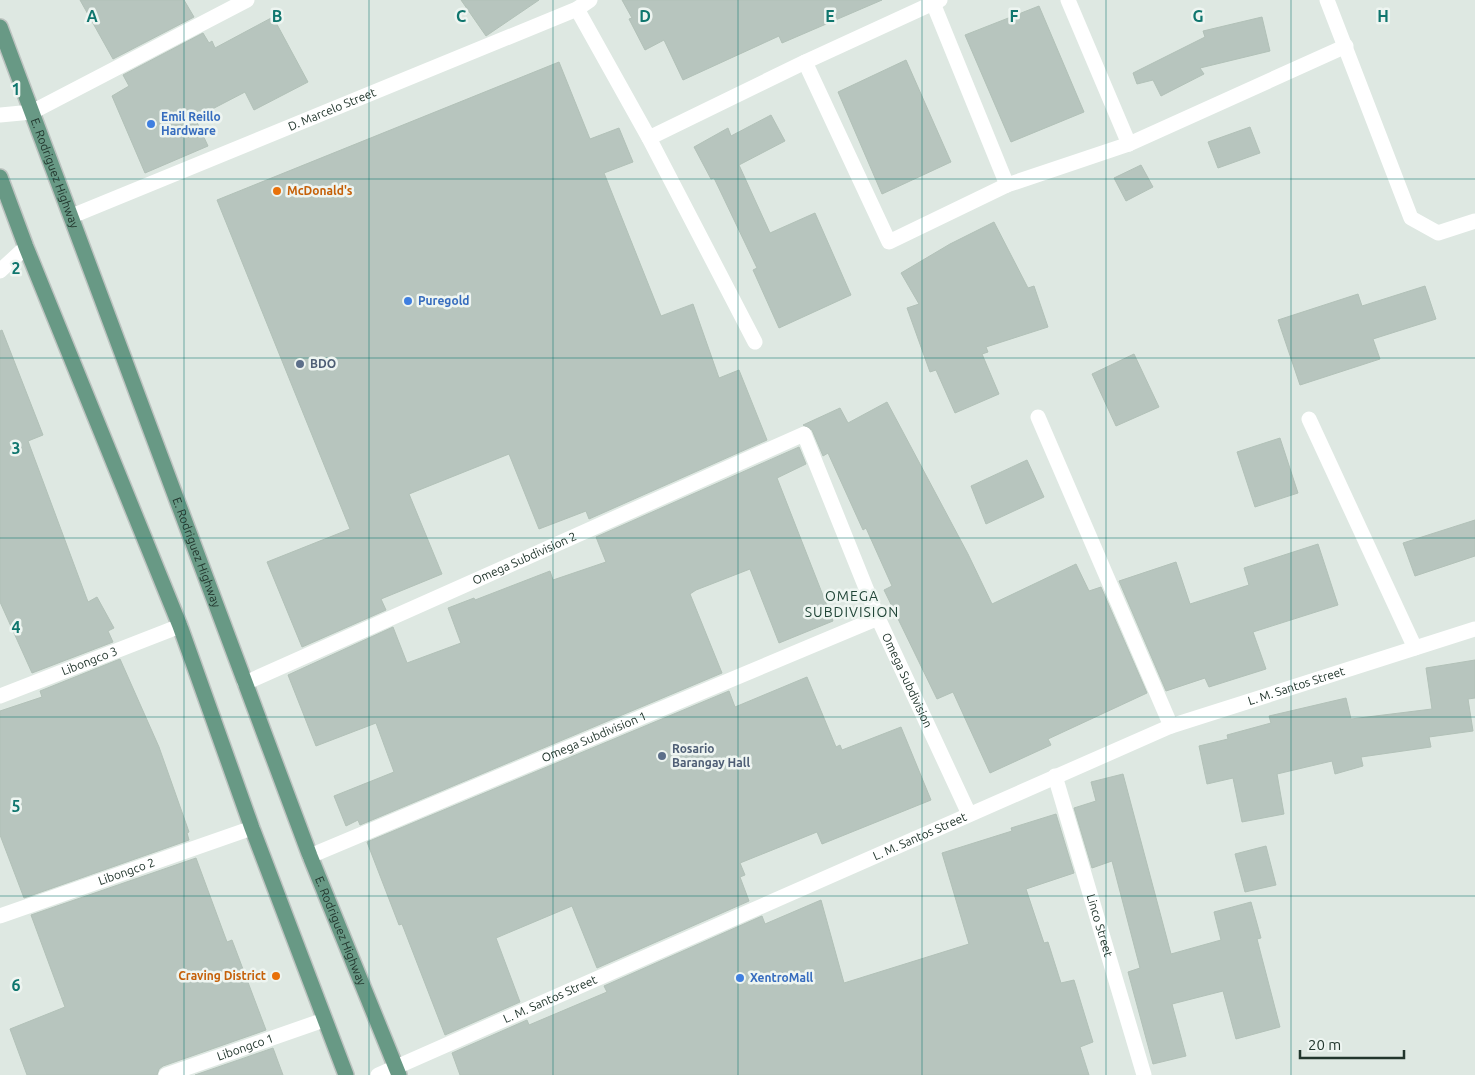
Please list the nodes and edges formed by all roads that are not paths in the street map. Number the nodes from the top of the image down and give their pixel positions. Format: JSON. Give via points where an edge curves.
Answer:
{"nodes":[{"id":1,"x":247,"y":0,"type":"edge"},
{"id":2,"x":590,"y":0,"type":"edge"},
{"id":3,"x":1068,"y":0,"type":"edge"},
{"id":4,"x":1327,"y":0,"type":"edge"},
{"id":5,"x":937,"y":2,"type":"edge"},
{"id":6,"x":577,"y":9,"type":"junction"},
{"id":7,"x":0,"y":27,"type":"edge"},
{"id":8,"x":1346,"y":46,"type":"junction"},
{"id":9,"x":805,"y":62,"type":"junction"},
{"id":10,"x":32,"y":112,"type":"junction"},
{"id":11,"x":0,"y":115,"type":"edge"},
{"id":12,"x":649,"y":138,"type":"junction"},
{"id":13,"x":1128,"y":144,"type":"junction"},
{"id":14,"x":0,"y":177,"type":"edge"},
{"id":15,"x":1007,"y":186,"type":"junction"},
{"id":16,"x":72,"y":216,"type":"junction"},
{"id":17,"x":1475,"y":221,"type":"edge"},
{"id":18,"x":26,"y":247,"type":"junction"},
{"id":19,"x":0,"y":271,"type":"edge"},
{"id":20,"x":755,"y":342,"type":"dead end"},
{"id":21,"x":1038,"y":417,"type":"dead end"},
{"id":22,"x":1309,"y":419,"type":"dead end"},
{"id":23,"x":804,"y":434,"type":"joint"},
{"id":24,"x":878,"y":618,"type":"junction"},
{"id":25,"x":180,"y":626,"type":"junction"},
{"id":26,"x":1475,"y":629,"type":"edge"},
{"id":27,"x":1416,"y":648,"type":"junction"},
{"id":28,"x":245,"y":683,"type":"junction"},
{"id":29,"x":0,"y":696,"type":"edge"},
{"id":30,"x":1171,"y":726,"type":"junction"},
{"id":31,"x":1055,"y":776,"type":"junction"},
{"id":32,"x":969,"y":814,"type":"junction"},
{"id":33,"x":252,"y":828,"type":"junction"},
{"id":34,"x":310,"y":856,"type":"junction"},
{"id":35,"x":0,"y":916,"type":"edge"},
{"id":36,"x":324,"y":1020,"type":"junction"},
{"id":37,"x":398,"y":1071,"type":"edge"},
{"id":38,"x":166,"y":1075,"type":"edge"},
{"id":39,"x":346,"y":1075,"type":"edge"},
{"id":40,"x":378,"y":1075,"type":"edge"},
{"id":41,"x":1144,"y":1075,"type":"edge"}],
"edges":[{"from":1,"to":10,"type":"street"},
{"from":2,"to":6,"type":"street","name":"D. Marcelo Street"},
{"from":3,"to":13,"type":"street"},
{"from":4,"to":8,"type":"street"},
{"from":5,"to":9,"type":"street"},
{"from":5,"to":15,"type":"street"},
{"from":6,"to":12,"type":"street"},
{"from":6,"to":16,"type":"street","name":"D. Marcelo Street"},
{"from":7,"to":10,"type":"main road","name":"E. Rodriguez Highway"},
{"from":8,"to":13,"type":"street"},
{"from":8,"to":17,"type":"street","via":[[1411,218],[1438,233]]},
{"from":9,"to":12,"type":"street"},
{"from":9,"to":15,"type":"street","via":[[889,242]]},
{"from":10,"to":11,"type":"street"},
{"from":10,"to":16,"type":"main road","name":"E. Rodriguez Highway"},
{"from":12,"to":20,"type":"street"},
{"from":13,"to":15,"type":"street"},
{"from":14,"to":18,"type":"main road"},
{"from":16,"to":28,"type":"main road","name":"E. Rodriguez Highway"},
{"from":18,"to":19,"type":"street"},
{"from":18,"to":25,"type":"main road"},
{"from":21,"to":30,"type":"street"},
{"from":22,"to":27,"type":"street"},
{"from":23,"to":24,"type":"street","name":"Omega Subdivision"},
{"from":23,"to":28,"type":"street","name":"Omega Subdivision 2"},
{"from":24,"to":32,"type":"street","name":"Omega Subdivision"},
{"from":24,"to":34,"type":"street","name":"Omega Subdivision 1"},
{"from":25,"to":29,"type":"street","name":"Libongco 3"},
{"from":25,"to":33,"type":"main road"},
{"from":26,"to":27,"type":"street","name":"L. M. Santos Street"},
{"from":27,"to":30,"type":"street","name":"L. M. Santos Street"},
{"from":28,"to":34,"type":"main road","name":"E. Rodriguez Highway"},
{"from":30,"to":31,"type":"street","name":"L. M. Santos Street"},
{"from":31,"to":32,"type":"street","name":"L. M. Santos Street"},
{"from":31,"to":41,"type":"street","name":"Linco Street"},
{"from":32,"to":37,"type":"street","name":"L. M. Santos Street"},
{"from":33,"to":35,"type":"street","name":"Libongco 2"},
{"from":33,"to":36,"type":"main road"},
{"from":34,"to":37,"type":"main road","name":"E. Rodriguez Highway"},
{"from":36,"to":38,"type":"street","name":"Libongco 1"},
{"from":36,"to":39,"type":"main road"},
{"from":37,"to":40,"type":"street","name":"L. M. Santos Street"}]}
